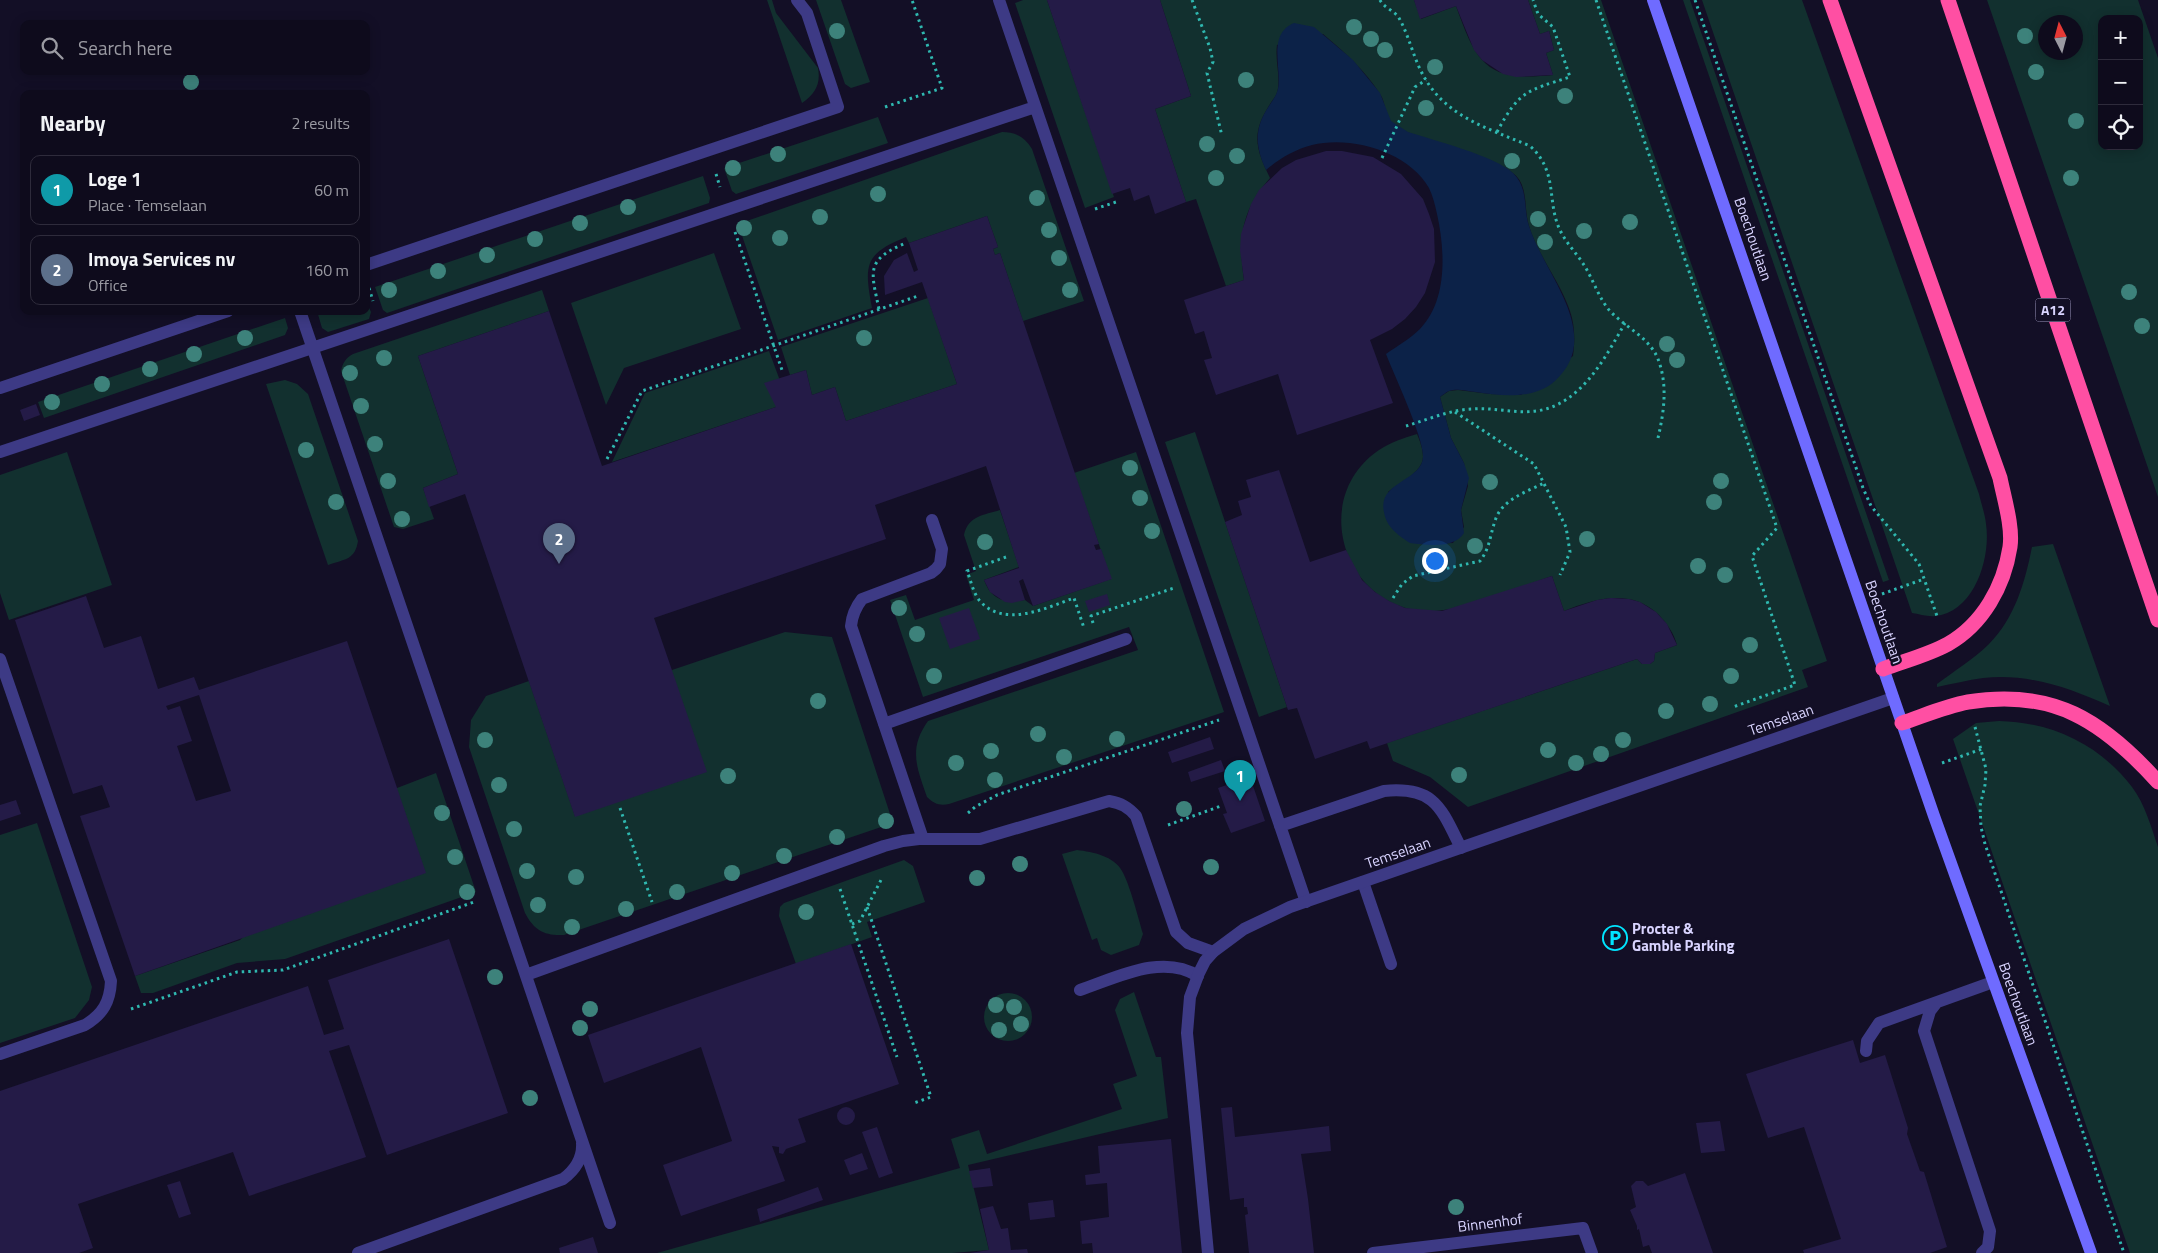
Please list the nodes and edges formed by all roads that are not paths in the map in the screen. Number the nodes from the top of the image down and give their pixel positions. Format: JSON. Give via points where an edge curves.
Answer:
{"nodes":[{"id":1,"x":797,"y":0,"type":"edge"},
{"id":2,"x":999,"y":0,"type":"edge"},
{"id":3,"x":1653,"y":0,"type":"edge"},
{"id":4,"x":1830,"y":0,"type":"edge"},
{"id":5,"x":1948,"y":0,"type":"edge"},
{"id":6,"x":1035,"y":107,"type":"junction"},
{"id":7,"x":370,"y":264,"type":"edge"},
{"id":8,"x":216,"y":315,"type":"edge"},
{"id":9,"x":301,"y":315,"type":"edge"},
{"id":10,"x":313,"y":348,"type":"junction"},
{"id":11,"x":0,"y":388,"type":"edge"},
{"id":12,"x":0,"y":452,"type":"edge"},
{"id":13,"x":932,"y":520,"type":"dead end"},
{"id":14,"x":2158,"y":620,"type":"edge"},
{"id":15,"x":1126,"y":640,"type":"dead end"},
{"id":16,"x":0,"y":659,"type":"edge"},
{"id":17,"x":1883,"y":669,"type":"junction"},
{"id":18,"x":1893,"y":698,"type":"junction"},
{"id":19,"x":1902,"y":722,"type":"junction"},
{"id":20,"x":884,"y":724,"type":"junction"},
{"id":21,"x":2158,"y":782,"type":"edge"},
{"id":22,"x":1280,"y":826,"type":"junction"},
{"id":23,"x":923,"y":839,"type":"junction"},
{"id":24,"x":1461,"y":848,"type":"junction"},
{"id":25,"x":1363,"y":882,"type":"junction"},
{"id":26,"x":1306,"y":902,"type":"junction"},
{"id":27,"x":1213,"y":952,"type":"junction"},
{"id":28,"x":1391,"y":964,"type":"dead end"},
{"id":29,"x":526,"y":975,"type":"junction"},
{"id":30,"x":1198,"y":976,"type":"junction"},
{"id":31,"x":1993,"y":982,"type":"junction"},
{"id":32,"x":1080,"y":990,"type":"dead end"},
{"id":33,"x":1937,"y":1002,"type":"junction"},
{"id":34,"x":1866,"y":1051,"type":"dead end"},
{"id":35,"x":0,"y":1054,"type":"edge"},
{"id":36,"x":581,"y":1138,"type":"junction"},
{"id":37,"x":610,"y":1223,"type":"dead end"},
{"id":38,"x":358,"y":1253,"type":"edge"},
{"id":39,"x":1208,"y":1253,"type":"edge"},
{"id":40,"x":1373,"y":1253,"type":"edge"},
{"id":41,"x":1592,"y":1253,"type":"edge"},
{"id":42,"x":1982,"y":1253,"type":"edge"},
{"id":43,"x":2091,"y":1253,"type":"edge"}],
"edges":[{"from":1,"to":7,"type":"street","via":[[807,14],[838,107]]},
{"from":2,"to":6,"type":"street"},
{"from":3,"to":17,"type":"main road","name":"Boechoutlaan"},
{"from":4,"to":17,"type":"highway","via":[[2000,478],[2010,545],[2002,579],[1988,608],[1971,627],[1947,644]]},
{"from":5,"to":14,"type":"highway","number":"A12"},
{"from":6,"to":10,"type":"street"},
{"from":6,"to":22,"type":"street"},
{"from":8,"to":11,"type":"street"},
{"from":9,"to":10,"type":"street"},
{"from":10,"to":12,"type":"street"},
{"from":10,"to":29,"type":"street"},
{"from":13,"to":20,"type":"street","via":[[942,549],[936,569],[862,599],[852,616],[851,626]]},
{"from":15,"to":20,"type":"street"},
{"from":16,"to":35,"type":"street","via":[[111,982],[105,1008],[97,1018]]},
{"from":17,"to":18,"type":"main road","name":"Boechoutlaan"},
{"from":18,"to":19,"type":"main road","name":"Boechoutlaan"},
{"from":18,"to":24,"type":"street","name":"Temselaan"},
{"from":19,"to":21,"type":"highway","via":[[1967,702],[2007,699],[2045,703],[2093,723],[2120,743]]},
{"from":19,"to":31,"type":"main road","name":"Boechoutlaan"},
{"from":20,"to":23,"type":"street"},
{"from":22,"to":24,"type":"street","via":[[1384,791],[1402,790],[1432,800],[1443,811]]},
{"from":22,"to":26,"type":"street"},
{"from":23,"to":27,"type":"street","via":[[980,839],[1098,803],[1120,803],[1136,816],[1176,932],[1188,943]]},
{"from":23,"to":29,"type":"street","via":[[903,841],[831,865]]},
{"from":24,"to":25,"type":"street","name":"Temselaan"},
{"from":25,"to":26,"type":"street","name":"Temselaan"},
{"from":25,"to":28,"type":"street"},
{"from":26,"to":27,"type":"street","name":"Temselaan","via":[[1244,929]]},
{"from":27,"to":30,"type":"street","name":"Temselaan"},
{"from":29,"to":36,"type":"street"},
{"from":30,"to":32,"type":"street","via":[[1176,968],[1147,968]]},
{"from":30,"to":39,"type":"street","name":"Temselaan","via":[[1188,1010],[1187,1033]]},
{"from":31,"to":33,"type":"street"},
{"from":31,"to":43,"type":"main road","name":"Boechoutlaan"},
{"from":33,"to":34,"type":"street","via":[[1878,1023],[1867,1041]]},
{"from":33,"to":42,"type":"street","via":[[1930,1011],[1924,1031],[1990,1231],[1988,1247]]},
{"from":36,"to":37,"type":"street"},
{"from":36,"to":38,"type":"street","via":[[579,1162],[563,1179]]},
{"from":40,"to":41,"type":"street","name":"Binnenhof","via":[[1583,1228]]}]}
